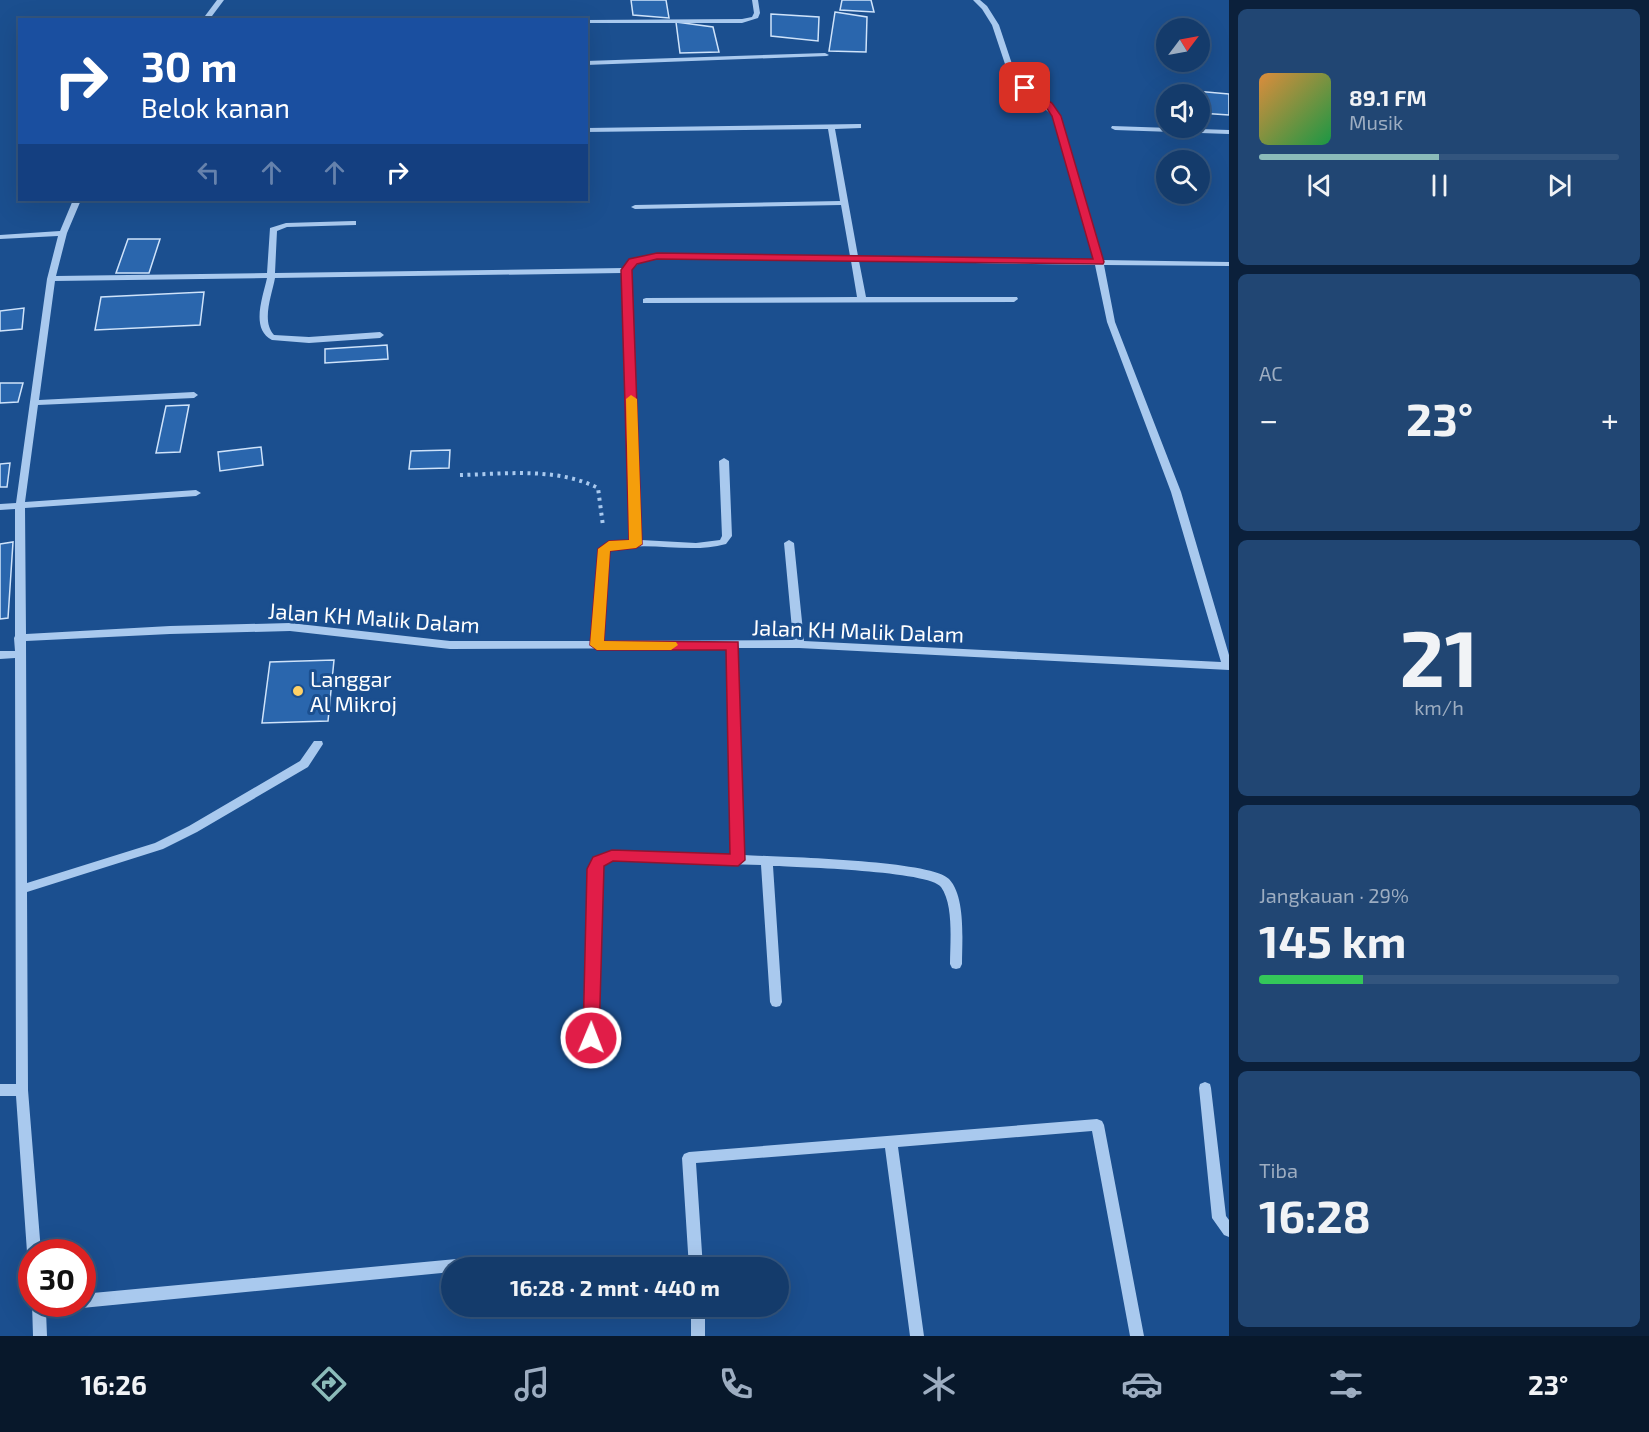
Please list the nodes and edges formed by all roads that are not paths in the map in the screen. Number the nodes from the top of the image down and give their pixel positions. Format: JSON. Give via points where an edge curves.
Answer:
{"nodes":[{"id":1,"x":221,"y":0,"type":"edge"},
{"id":2,"x":755,"y":0,"type":"edge"},
{"id":3,"x":976,"y":0,"type":"edge"},
{"id":4,"x":207,"y":18,"type":"edge"},
{"id":5,"x":588,"y":21,"type":"edge"},
{"id":6,"x":825,"y":56,"type":"dead end"},
{"id":7,"x":588,"y":63,"type":"edge"},
{"id":8,"x":858,"y":126,"type":"dead end"},
{"id":9,"x":831,"y":127,"type":"junction"},
{"id":10,"x":1115,"y":128,"type":"dead end"},
{"id":11,"x":588,"y":130,"type":"edge"},
{"id":12,"x":1229,"y":132,"type":"edge"},
{"id":13,"x":76,"y":201,"type":"edge"},
{"id":14,"x":844,"y":203,"type":"junction"},
{"id":15,"x":635,"y":207,"type":"dead end"},
{"id":16,"x":353,"y":223,"type":"dead end"},
{"id":17,"x":63,"y":233,"type":"junction"},
{"id":18,"x":0,"y":237,"type":"edge"},
{"id":19,"x":854,"y":258,"type":"junction"},
{"id":20,"x":1099,"y":262,"type":"junction"},
{"id":21,"x":1229,"y":264,"type":"edge"},
{"id":22,"x":627,"y":270,"type":"junction"},
{"id":23,"x":271,"y":277,"type":"junction"},
{"id":24,"x":51,"y":279,"type":"junction"},
{"id":25,"x":1014,"y":299,"type":"dead end"},
{"id":26,"x":862,"y":300,"type":"junction"},
{"id":27,"x":646,"y":301,"type":"dead end"},
{"id":28,"x":380,"y":335,"type":"dead end"},
{"id":29,"x":194,"y":395,"type":"dead end"},
{"id":30,"x":33,"y":403,"type":"junction"},
{"id":31,"x":724,"y":461,"type":"dead end"},
{"id":32,"x":196,"y":493,"type":"dead end"},
{"id":33,"x":20,"y":505,"type":"junction"},
{"id":34,"x":0,"y":507,"type":"edge"},
{"id":35,"x":789,"y":543,"type":"dead end"},
{"id":36,"x":636,"y":544,"type":"junction"},
{"id":37,"x":19,"y":638,"type":"junction"},
{"id":38,"x":799,"y":644,"type":"junction"},
{"id":39,"x":597,"y":645,"type":"junction"},
{"id":40,"x":733,"y":645,"type":"junction"},
{"id":41,"x":20,"y":654,"type":"junction"},
{"id":42,"x":0,"y":656,"type":"edge"},
{"id":43,"x":1228,"y":666,"type":"edge"},
{"id":44,"x":318,"y":744,"type":"dead end"},
{"id":45,"x":738,"y":860,"type":"junction"},
{"id":46,"x":766,"y":861,"type":"junction"},
{"id":47,"x":22,"y":889,"type":"junction"},
{"id":48,"x":956,"y":964,"type":"dead end"},
{"id":49,"x":776,"y":1002,"type":"dead end"},
{"id":50,"x":591,"y":1038,"type":"dead end"},
{"id":51,"x":1205,"y":1088,"type":"dead end"},
{"id":52,"x":0,"y":1090,"type":"edge"},
{"id":53,"x":22,"y":1090,"type":"junction"},
{"id":54,"x":891,"y":1142,"type":"junction"},
{"id":55,"x":1229,"y":1231,"type":"edge"},
{"id":56,"x":33,"y":1239,"type":"edge"},
{"id":57,"x":695,"y":1257,"type":"edge"},
{"id":58,"x":441,"y":1267,"type":"edge"},
{"id":59,"x":96,"y":1300,"type":"edge"},
{"id":60,"x":39,"y":1317,"type":"edge"},
{"id":61,"x":698,"y":1317,"type":"edge"},
{"id":62,"x":40,"y":1336,"type":"edge"},
{"id":63,"x":698,"y":1336,"type":"edge"},
{"id":64,"x":917,"y":1336,"type":"edge"},
{"id":65,"x":1137,"y":1336,"type":"edge"}],
"edges":[{"from":1,"to":4,"type":"street"},
{"from":2,"to":5,"type":"street","via":[[755,18],[742,21]]},
{"from":3,"to":20,"type":"street","via":[[990,11],[1014,76],[1057,116]]},
{"from":6,"to":7,"type":"street"},
{"from":8,"to":9,"type":"street"},
{"from":9,"to":11,"type":"street"},
{"from":9,"to":14,"type":"street"},
{"from":10,"to":12,"type":"street"},
{"from":13,"to":17,"type":"street"},
{"from":14,"to":15,"type":"street"},
{"from":14,"to":19,"type":"street"},
{"from":16,"to":23,"type":"street","via":[[277,228],[272,236]]},
{"from":17,"to":18,"type":"street"},
{"from":17,"to":24,"type":"street"},
{"from":19,"to":20,"type":"street"},
{"from":19,"to":22,"type":"street","via":[[657,256],[633,261]]},
{"from":19,"to":26,"type":"street"},
{"from":20,"to":21,"type":"street"},
{"from":20,"to":43,"type":"street","via":[[1111,322],[1176,492]]},
{"from":22,"to":23,"type":"street"},
{"from":22,"to":36,"type":"street"},
{"from":23,"to":24,"type":"street"},
{"from":23,"to":28,"type":"street","via":[[263,320],[272,337],[309,340]]},
{"from":24,"to":30,"type":"street"},
{"from":25,"to":26,"type":"street"},
{"from":26,"to":27,"type":"street"},
{"from":29,"to":30,"type":"street"},
{"from":30,"to":33,"type":"street"},
{"from":31,"to":36,"type":"street","via":[[727,536],[723,542]]},
{"from":32,"to":33,"type":"street"},
{"from":33,"to":34,"type":"street"},
{"from":33,"to":37,"type":"street"},
{"from":35,"to":38,"type":"street"},
{"from":36,"to":39,"type":"street","via":[[614,544],[604,549]]},
{"from":37,"to":39,"type":"street","name":"Jalan KH Malik Dalam","via":[[290,627],[450,645]]},
{"from":37,"to":41,"type":"street"},
{"from":38,"to":40,"type":"street","name":"Jalan KH Malik Dalam"},
{"from":38,"to":43,"type":"street","name":"Jalan KH Malik Dalam"},
{"from":39,"to":40,"type":"street","name":"Jalan KH Malik Dalam"},
{"from":40,"to":45,"type":"street"},
{"from":41,"to":42,"type":"street"},
{"from":41,"to":47,"type":"street"},
{"from":44,"to":47,"type":"street","via":[[304,764],[159,846]]},
{"from":45,"to":46,"type":"street"},
{"from":45,"to":50,"type":"street","via":[[612,856],[598,861],[594,869]]},
{"from":46,"to":48,"type":"street","via":[[935,874],[953,893]]},
{"from":46,"to":49,"type":"street"},
{"from":47,"to":53,"type":"street"},
{"from":51,"to":55,"type":"street","via":[[1219,1218]]},
{"from":52,"to":53,"type":"street"},
{"from":53,"to":56,"type":"street"},
{"from":54,"to":57,"type":"street","via":[[688,1158]]},
{"from":54,"to":64,"type":"street"},
{"from":54,"to":65,"type":"street","via":[[1097,1125]]},
{"from":58,"to":59,"type":"street"},
{"from":60,"to":62,"type":"street"},
{"from":61,"to":63,"type":"street"}]}
